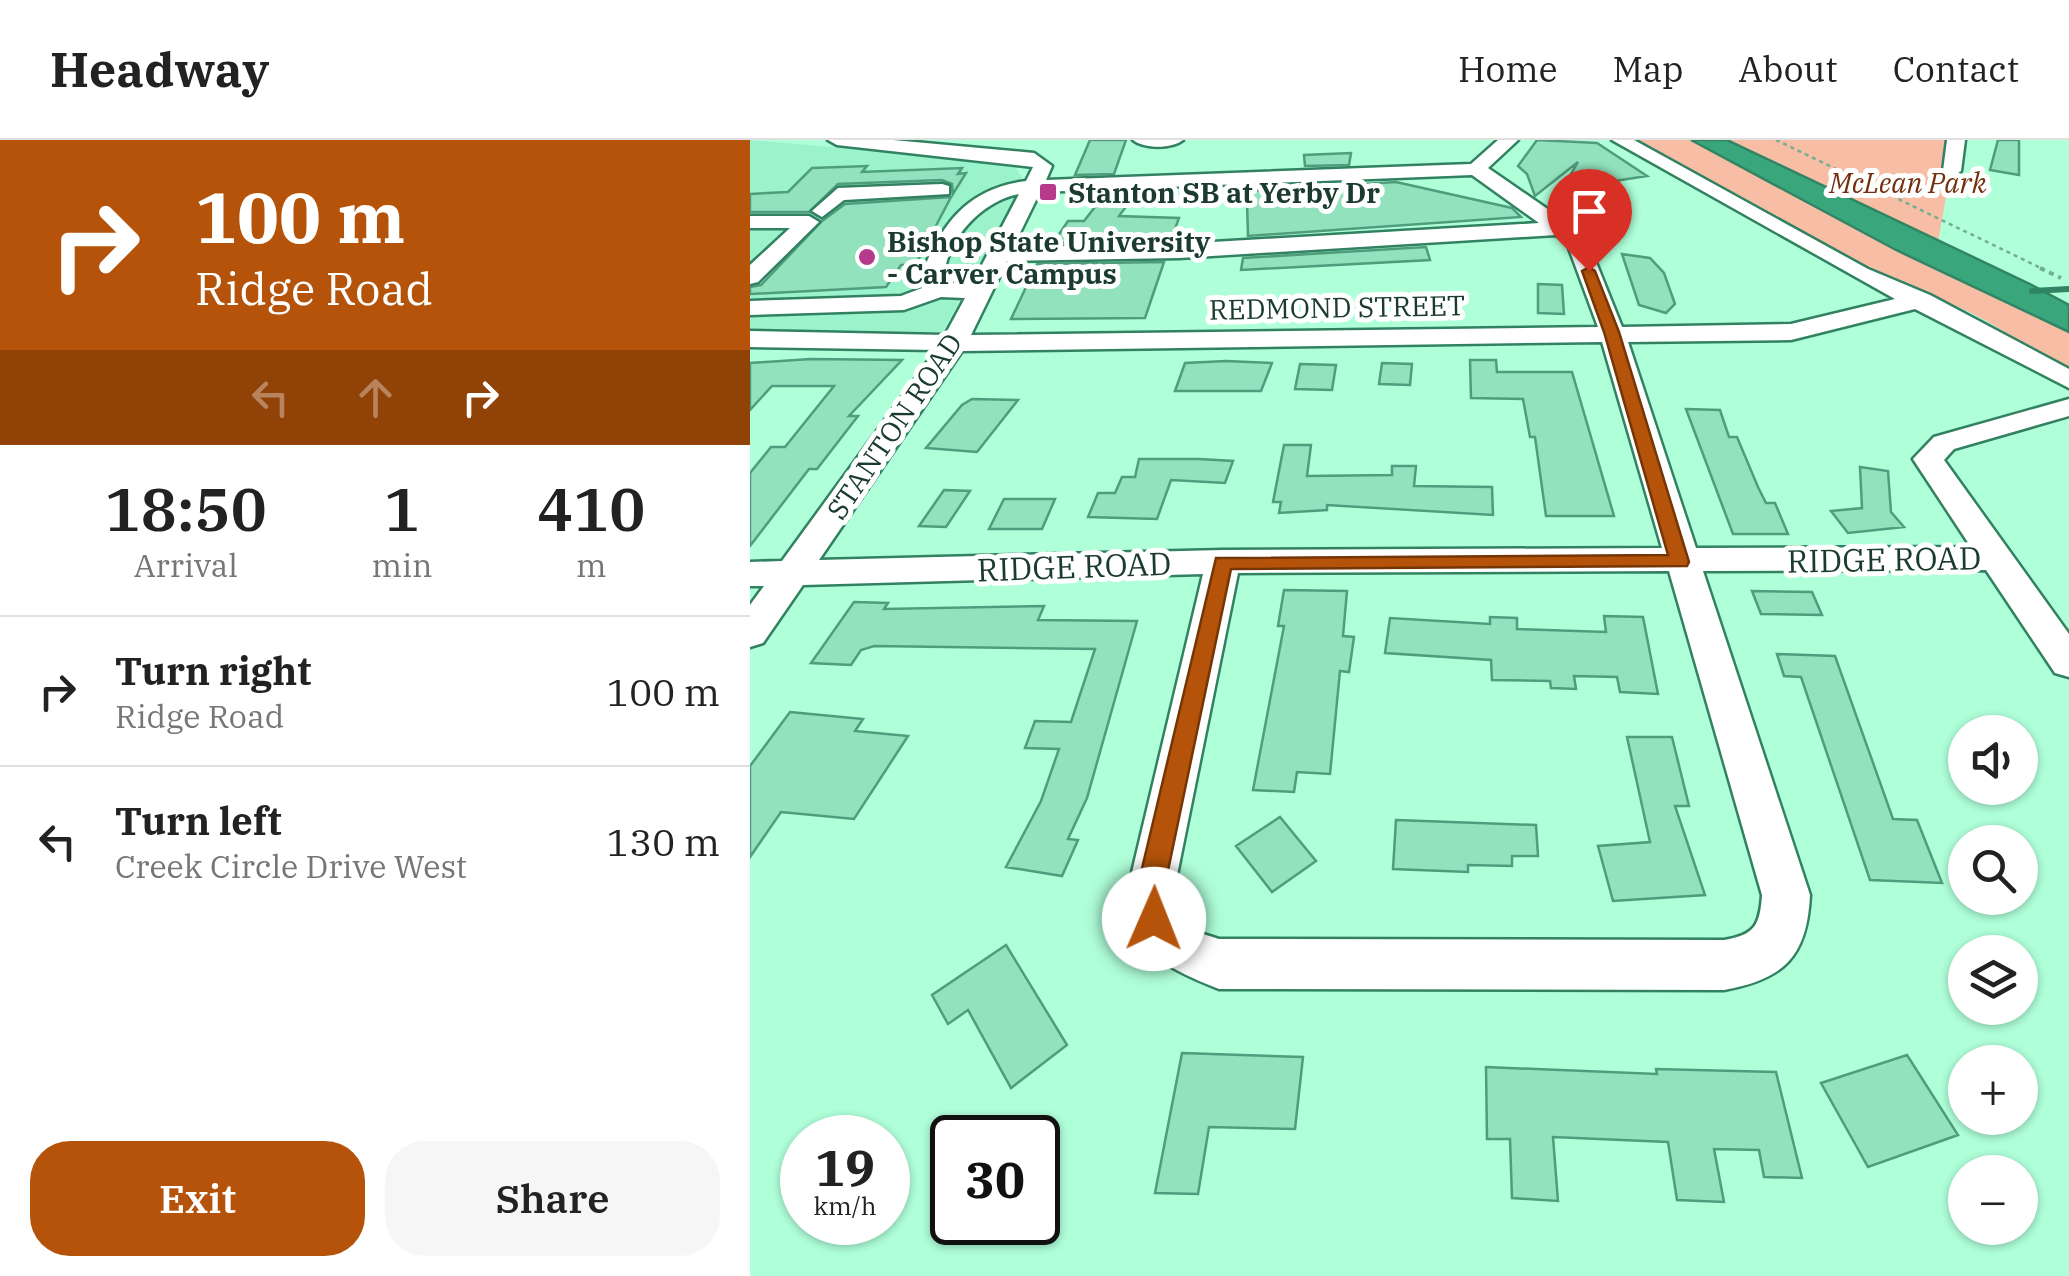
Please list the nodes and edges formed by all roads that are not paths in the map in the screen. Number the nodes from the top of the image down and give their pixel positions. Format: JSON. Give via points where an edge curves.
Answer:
{"nodes":[{"id":1,"x":836,"y":140,"type":"edge"},
{"id":2,"x":1142,"y":140,"type":"edge"},
{"id":3,"x":1174,"y":140,"type":"edge"},
{"id":4,"x":1509,"y":140,"type":"edge"},
{"id":5,"x":1622,"y":140,"type":"edge"},
{"id":6,"x":1956,"y":140,"type":"edge"},
{"id":7,"x":868,"y":141,"type":"edge"},
{"id":8,"x":904,"y":143,"type":"edge"},
{"id":9,"x":1019,"y":154,"type":"edge"},
{"id":10,"x":1476,"y":168,"type":"junction"},
{"id":11,"x":1952,"y":171,"type":"dead end"},
{"id":12,"x":942,"y":190,"type":"dead end"},
{"id":13,"x":817,"y":216,"type":"junction"},
{"id":14,"x":750,"y":222,"type":"edge"},
{"id":15,"x":1563,"y":228,"type":"junction"},
{"id":16,"x":750,"y":241,"type":"edge"},
{"id":17,"x":790,"y":241,"type":"junction"},
{"id":18,"x":1000,"y":254,"type":"junction"},
{"id":19,"x":750,"y":277,"type":"edge"},
{"id":20,"x":938,"y":290,"type":"junction"},
{"id":21,"x":981,"y":291,"type":"junction"},
{"id":22,"x":1922,"y":300,"type":"junction"},
{"id":23,"x":750,"y":308,"type":"edge"},
{"id":24,"x":1612,"y":332,"type":"junction"},
{"id":25,"x":750,"y":340,"type":"edge"},
{"id":26,"x":954,"y":343,"type":"junction"},
{"id":27,"x":2069,"y":380,"type":"edge"},
{"id":28,"x":2069,"y":407,"type":"edge"},
{"id":29,"x":1998,"y":558,"type":"junction"},
{"id":30,"x":1223,"y":562,"type":"junction"},
{"id":31,"x":1680,"y":562,"type":"junction"},
{"id":32,"x":750,"y":574,"type":"edge"},
{"id":33,"x":792,"y":574,"type":"junction"},
{"id":34,"x":750,"y":633,"type":"edge"},
{"id":35,"x":2069,"y":663,"type":"edge"}],
"edges":[{"from":1,"to":7,"type":"street"},
{"from":2,"to":3,"type":"street"},
{"from":4,"to":10,"type":"street"},
{"from":5,"to":22,"type":"street","via":[[1860,274]]},
{"from":6,"to":11,"type":"street"},
{"from":7,"to":8,"type":"street"},
{"from":8,"to":9,"type":"street"},
{"from":9,"to":10,"type":"street"},
{"from":9,"to":18,"type":"street","name":"STANTON ROAD"},
{"from":9,"to":20,"type":"street","via":[[996,191],[971,204],[930,282]]},
{"from":10,"to":15,"type":"street"},
{"from":12,"to":13,"type":"street","via":[[838,194]]},
{"from":13,"to":14,"type":"street"},
{"from":13,"to":17,"type":"street"},
{"from":15,"to":18,"type":"street","via":[[1179,251]]},
{"from":15,"to":24,"type":"street","via":[[1577,240]]},
{"from":16,"to":17,"type":"street"},
{"from":17,"to":19,"type":"street"},
{"from":18,"to":21,"type":"street","name":"STANTON ROAD"},
{"from":20,"to":21,"type":"street"},
{"from":20,"to":23,"type":"street","via":[[904,302]]},
{"from":21,"to":26,"type":"street","name":"STANTON ROAD"},
{"from":22,"to":24,"type":"street","name":"REDMOND STREET","via":[[1791,332]]},
{"from":22,"to":27,"type":"street"},
{"from":24,"to":26,"type":"street","name":"REDMOND STREET"},
{"from":24,"to":31,"type":"street"},
{"from":25,"to":26,"type":"street","name":"REDMOND STREET"},
{"from":26,"to":33,"type":"street","name":"STANTON ROAD"},
{"from":28,"to":29,"type":"street","via":[[1944,443],[1928,458]]},
{"from":29,"to":31,"type":"street","name":"RIDGE ROAD"},
{"from":29,"to":35,"type":"street"},
{"from":30,"to":31,"type":"street","name":"RIDGE ROAD"},
{"from":30,"to":31,"type":"street","via":[[1152,885],[1154,919],[1187,952],[1219,964],[1752,961],[1786,929],[1786,895]]},
{"from":30,"to":33,"type":"street","name":"RIDGE ROAD"},
{"from":32,"to":33,"type":"street","name":"RIDGE ROAD"},
{"from":33,"to":34,"type":"street","name":"STANTON ROAD"}]}
